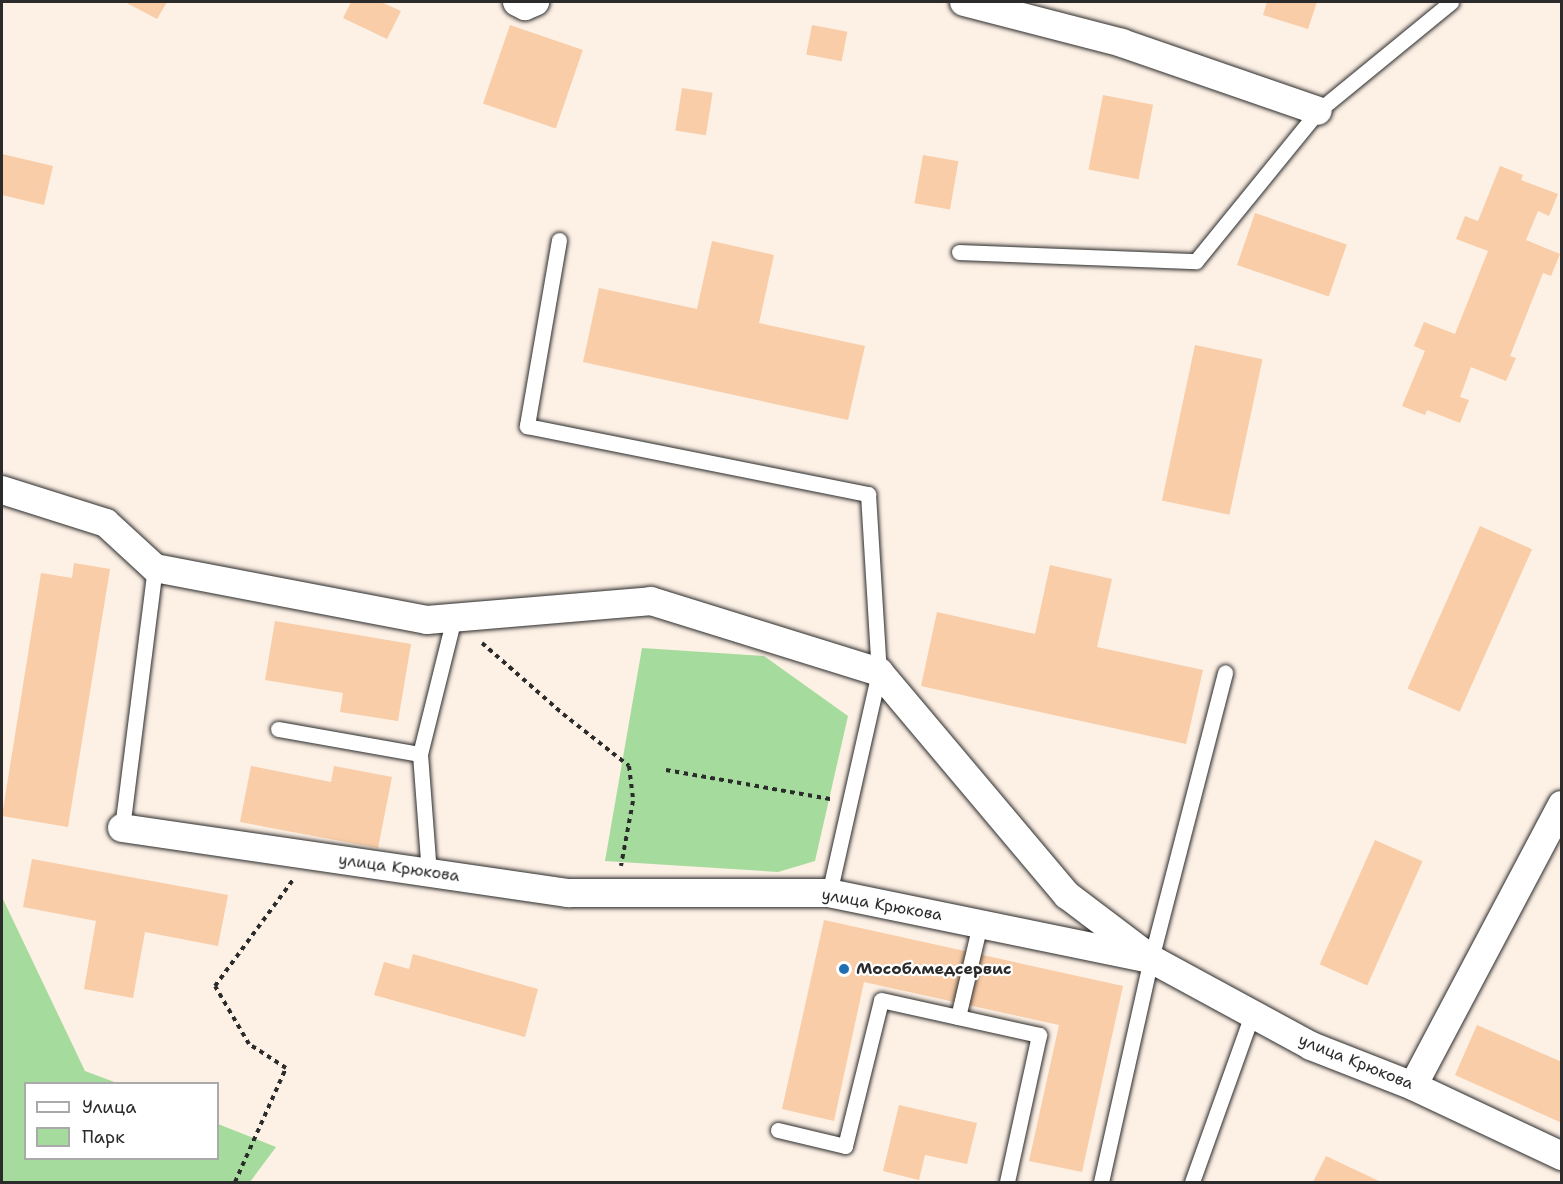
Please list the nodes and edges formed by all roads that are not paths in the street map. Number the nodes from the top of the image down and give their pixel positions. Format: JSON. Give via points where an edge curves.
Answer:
{"nodes":[{"id":1,"x":517,"y":2,"type":"edge"},
{"id":2,"x":535,"y":2,"type":"edge"},
{"id":3,"x":964,"y":2,"type":"edge"},
{"id":4,"x":1451,"y":2,"type":"edge"},
{"id":5,"x":1318,"y":111,"type":"junction"},
{"id":6,"x":559,"y":240,"type":"dead end"},
{"id":7,"x":959,"y":252,"type":"dead end"},
{"id":8,"x":2,"y":490,"type":"edge"},
{"id":9,"x":155,"y":568,"type":"junction"},
{"id":10,"x":454,"y":618,"type":"junction"},
{"id":11,"x":879,"y":672,"type":"junction"},
{"id":12,"x":1225,"y":672,"type":"dead end"},
{"id":13,"x":278,"y":729,"type":"dead end"},
{"id":14,"x":420,"y":754,"type":"junction"},
{"id":15,"x":1562,"y":805,"type":"edge"},
{"id":16,"x":122,"y":828,"type":"joint"},
{"id":17,"x":429,"y":873,"type":"junction"},
{"id":18,"x":829,"y":893,"type":"junction"},
{"id":19,"x":980,"y":924,"type":"junction"},
{"id":20,"x":1151,"y":959,"type":"junction"},
{"id":21,"x":1252,"y":1014,"type":"junction"},
{"id":22,"x":958,"y":1017,"type":"junction"},
{"id":23,"x":1413,"y":1086,"type":"junction"},
{"id":24,"x":778,"y":1130,"type":"dead end"},
{"id":25,"x":1562,"y":1156,"type":"edge"},
{"id":26,"x":1008,"y":1182,"type":"edge"},
{"id":27,"x":1101,"y":1182,"type":"edge"},
{"id":28,"x":1192,"y":1182,"type":"edge"}],
"edges":[{"from":1,"to":2,"type":"street","via":[[525,6]]},
{"from":3,"to":5,"type":"street","via":[[1122,43]]},
{"from":4,"to":5,"type":"lane"},
{"from":5,"to":7,"type":"lane","via":[[1196,261]]},
{"from":6,"to":11,"type":"lane","via":[[527,426],[868,494]]},
{"from":8,"to":9,"type":"street","via":[[106,523]]},
{"from":9,"to":10,"type":"street","via":[[427,621]]},
{"from":9,"to":16,"type":"lane"},
{"from":10,"to":11,"type":"street","via":[[651,601]]},
{"from":10,"to":14,"type":"lane"},
{"from":11,"to":18,"type":"lane"},
{"from":11,"to":20,"type":"street","via":[[1067,895]]},
{"from":12,"to":20,"type":"lane"},
{"from":13,"to":14,"type":"lane"},
{"from":14,"to":17,"type":"lane"},
{"from":15,"to":23,"type":"street"},
{"from":16,"to":17,"type":"street","name":"улица Крюкова"},
{"from":17,"to":18,"type":"street","name":"улица Крюкова","via":[[568,893]]},
{"from":18,"to":19,"type":"street","name":"улица Крюкова"},
{"from":19,"to":20,"type":"street","name":"улица Крюкова"},
{"from":19,"to":22,"type":"lane"},
{"from":20,"to":21,"type":"street","name":"улица Крюкова"},
{"from":20,"to":27,"type":"lane"},
{"from":21,"to":23,"type":"street","name":"улица Крюкова","via":[[1311,1046]]},
{"from":21,"to":28,"type":"lane"},
{"from":22,"to":24,"type":"lane","via":[[881,1000],[845,1146]]},
{"from":22,"to":26,"type":"lane","via":[[1040,1035]]},
{"from":23,"to":25,"type":"street","name":"улица Крюкова"}]}
